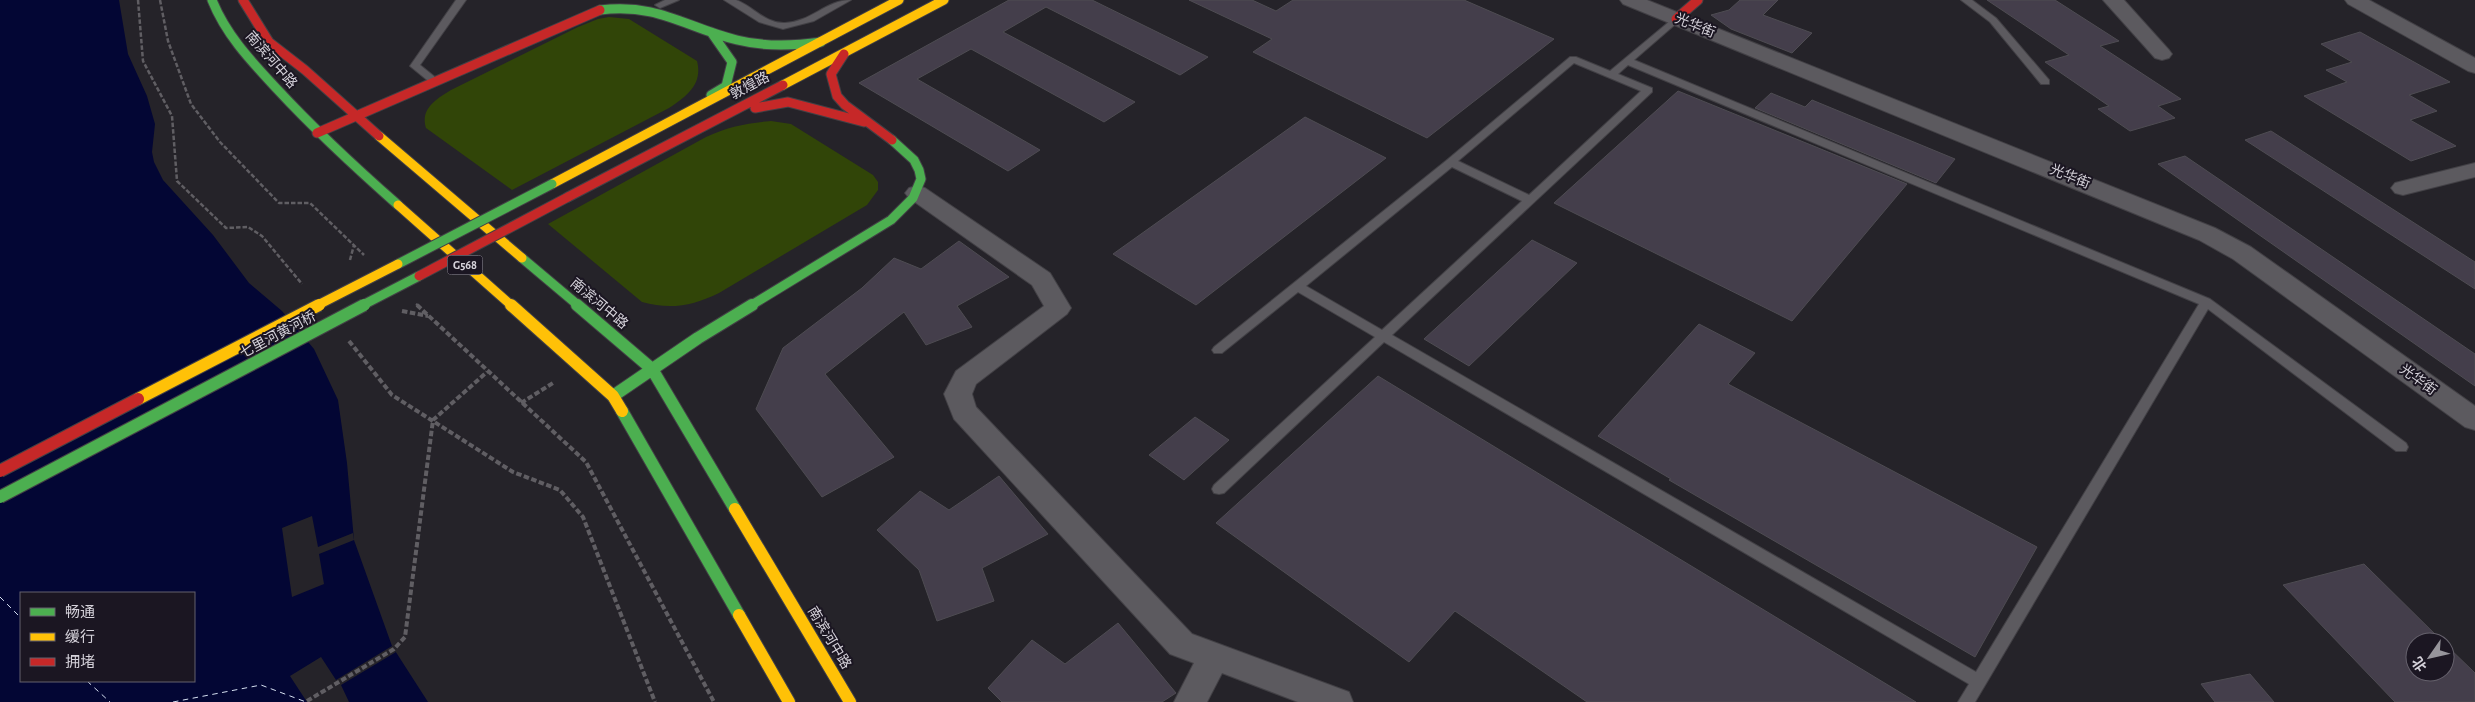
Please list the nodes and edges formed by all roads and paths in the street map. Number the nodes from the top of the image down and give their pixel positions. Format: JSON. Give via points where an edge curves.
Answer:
{"nodes":[{"id":1,"x":138,"y":0,"type":"edge"},
{"id":2,"x":160,"y":0,"type":"edge"},
{"id":3,"x":212,"y":0,"type":"edge"},
{"id":4,"x":242,"y":0,"type":"edge"},
{"id":5,"x":461,"y":0,"type":"edge"},
{"id":6,"x":674,"y":0,"type":"edge"},
{"id":7,"x":729,"y":0,"type":"edge"},
{"id":8,"x":846,"y":0,"type":"edge"},
{"id":9,"x":899,"y":0,"type":"edge"},
{"id":10,"x":944,"y":0,"type":"edge"},
{"id":11,"x":1630,"y":0,"type":"edge"},
{"id":12,"x":1698,"y":0,"type":"edge"},
{"id":13,"x":1966,"y":0,"type":"edge"},
{"id":14,"x":2113,"y":0,"type":"edge"},
{"id":15,"x":2355,"y":0,"type":"edge"},
{"id":16,"x":660,"y":5,"type":"junction"},
{"id":17,"x":1676,"y":19,"type":"junction"},
{"id":18,"x":711,"y":32,"type":"junction"},
{"id":19,"x":821,"y":42,"type":"junction"},
{"id":20,"x":844,"y":54,"type":"junction"},
{"id":21,"x":2162,"y":54,"type":"dead end"},
{"id":22,"x":1627,"y":61,"type":"junction"},
{"id":23,"x":2475,"y":67,"type":"edge"},
{"id":24,"x":1611,"y":75,"type":"junction"},
{"id":25,"x":436,"y":82,"type":"junction"},
{"id":26,"x":2044,"y":82,"type":"dead end"},
{"id":27,"x":685,"y":112,"type":"junction"},
{"id":28,"x":356,"y":117,"type":"junction"},
{"id":29,"x":719,"y":119,"type":"junction"},
{"id":30,"x":865,"y":122,"type":"junction"},
{"id":31,"x":317,"y":133,"type":"junction"},
{"id":32,"x":1451,"y":162,"type":"junction"},
{"id":33,"x":2475,"y":170,"type":"edge"},
{"id":34,"x":552,"y":184,"type":"joint"},
{"id":35,"x":2403,"y":188,"type":"dead end"},
{"id":36,"x":916,"y":193,"type":"junction"},
{"id":37,"x":568,"y":197,"type":"joint"},
{"id":38,"x":1530,"y":200,"type":"junction"},
{"id":39,"x":354,"y":245,"type":"junction"},
{"id":40,"x":368,"y":258,"type":"dead end"},
{"id":41,"x":350,"y":260,"type":"dead end"},
{"id":42,"x":1297,"y":286,"type":"junction"},
{"id":43,"x":308,"y":292,"type":"dead end"},
{"id":44,"x":2206,"y":302,"type":"junction"},
{"id":45,"x":415,"y":303,"type":"dead end"},
{"id":46,"x":395,"y":310,"type":"dead end"},
{"id":47,"x":429,"y":316,"type":"junction"},
{"id":48,"x":344,"y":336,"type":"dead end"},
{"id":49,"x":1383,"y":336,"type":"junction"},
{"id":50,"x":1218,"y":350,"type":"dead end"},
{"id":51,"x":652,"y":369,"type":"junction"},
{"id":52,"x":487,"y":372,"type":"junction"},
{"id":53,"x":553,"y":383,"type":"dead end"},
{"id":54,"x":613,"y":396,"type":"junction"},
{"id":55,"x":521,"y":403,"type":"junction"},
{"id":56,"x":433,"y":420,"type":"junction"},
{"id":57,"x":2475,"y":420,"type":"edge"},
{"id":58,"x":2401,"y":447,"type":"dead end"},
{"id":59,"x":0,"y":471,"type":"edge"},
{"id":60,"x":1219,"y":489,"type":"dead end"},
{"id":61,"x":0,"y":497,"type":"edge"},
{"id":62,"x":1214,"y":656,"type":"junction"},
{"id":63,"x":1978,"y":681,"type":"junction"},
{"id":64,"x":307,"y":701,"type":"edge"},
{"id":65,"x":655,"y":702,"type":"edge"},
{"id":66,"x":714,"y":702,"type":"edge"},
{"id":67,"x":789,"y":702,"type":"edge"},
{"id":68,"x":850,"y":702,"type":"edge"},
{"id":69,"x":1190,"y":702,"type":"edge"},
{"id":70,"x":1337,"y":702,"type":"edge"},
{"id":71,"x":1966,"y":702,"type":"edge"}],
"edges":[{"from":1,"to":43,"type":"path","via":[[143,61],[172,116],[177,181],[226,228],[248,227],[262,236]]},
{"from":2,"to":39,"type":"path","via":[[168,41],[191,104],[220,142],[279,203],[310,203]]},
{"from":3,"to":31,"type":"main road","name":"南滨河中路","number":"G568","via":[[217,14],[242,52]]},
{"from":4,"to":28,"type":"main road","name":"南滨河中路","via":[[269,42]]},
{"from":5,"to":25,"type":"lane","via":[[415,66]]},
{"from":6,"to":16,"type":"lane"},
{"from":7,"to":8,"type":"lane","via":[[773,25],[782,26],[806,21]]},
{"from":9,"to":19,"type":"main road","name":"敦煌路"},
{"from":10,"to":20,"type":"main road","name":"敦煌路"},
{"from":11,"to":17,"type":"street","name":"光华街"},
{"from":12,"to":17,"type":"main road"},
{"from":13,"to":26,"type":"lane","via":[[1993,20]]},
{"from":14,"to":21,"type":"street"},
{"from":15,"to":23,"type":"street"},
{"from":16,"to":18,"type":"main road"},
{"from":16,"to":25,"type":"main road","via":[[640,2],[612,5]]},
{"from":17,"to":22,"type":"lane"},
{"from":17,"to":57,"type":"street","name":"光华街","via":[[2207,234],[2242,254]]},
{"from":18,"to":19,"type":"main road","via":[[759,47]]},
{"from":18,"to":27,"type":"main road","via":[[732,62],[726,86]]},
{"from":19,"to":27,"type":"main road","name":"敦煌路"},
{"from":20,"to":29,"type":"main road","name":"敦煌路"},
{"from":20,"to":30,"type":"main road","via":[[831,74],[837,95]]},
{"from":22,"to":24,"type":"lane"},
{"from":22,"to":44,"type":"lane"},
{"from":24,"to":32,"type":"lane","via":[[1573,59]]},
{"from":24,"to":38,"type":"lane","via":[[1648,90]]},
{"from":25,"to":28,"type":"main road"},
{"from":27,"to":34,"type":"main road","name":"敦煌路"},
{"from":28,"to":31,"type":"main road"},
{"from":28,"to":51,"type":"main road","name":"南滨河中路"},
{"from":29,"to":30,"type":"main road","via":[[759,106],[788,102]]},
{"from":29,"to":37,"type":"main road","name":"敦煌路"},
{"from":30,"to":36,"type":"main road","via":[[919,165]]},
{"from":31,"to":54,"type":"main road","name":"南滨河中路","number":"G568"},
{"from":32,"to":38,"type":"lane"},
{"from":32,"to":42,"type":"lane"},
{"from":33,"to":35,"type":"street"},
{"from":34,"to":59,"type":"main road","name":"七里河黄河桥","bridge":true},
{"from":36,"to":51,"type":"main road","via":[[908,206],[891,220]]},
{"from":36,"to":62,"type":"street","via":[[1041,278],[1058,308],[965,378],[958,394],[964,412],[1181,644]]},
{"from":37,"to":61,"type":"main road","name":"七里河黄河桥","bridge":true},
{"from":38,"to":49,"type":"lane"},
{"from":39,"to":40,"type":"path"},
{"from":39,"to":41,"type":"path"},
{"from":42,"to":49,"type":"lane"},
{"from":42,"to":50,"type":"lane"},
{"from":44,"to":58,"type":"lane"},
{"from":44,"to":63,"type":"lane"},
{"from":45,"to":47,"type":"path"},
{"from":46,"to":47,"type":"path"},
{"from":47,"to":52,"type":"path"},
{"from":48,"to":56,"type":"path","via":[[392,395]]},
{"from":49,"to":60,"type":"lane"},
{"from":49,"to":63,"type":"lane"},
{"from":51,"to":54,"type":"main road"},
{"from":51,"to":68,"type":"main road","name":"南滨河中路"},
{"from":52,"to":55,"type":"path"},
{"from":52,"to":56,"type":"path"},
{"from":53,"to":55,"type":"path"},
{"from":54,"to":67,"type":"main road","name":"南滨河中路","number":"G568"},
{"from":55,"to":66,"type":"path","via":[[586,462]]},
{"from":56,"to":64,"type":"path","via":[[405,637],[394,649]]},
{"from":56,"to":65,"type":"path","via":[[514,472],[560,490],[584,517]]},
{"from":62,"to":69,"type":"street"},
{"from":62,"to":70,"type":"street"},
{"from":63,"to":71,"type":"lane"}]}
